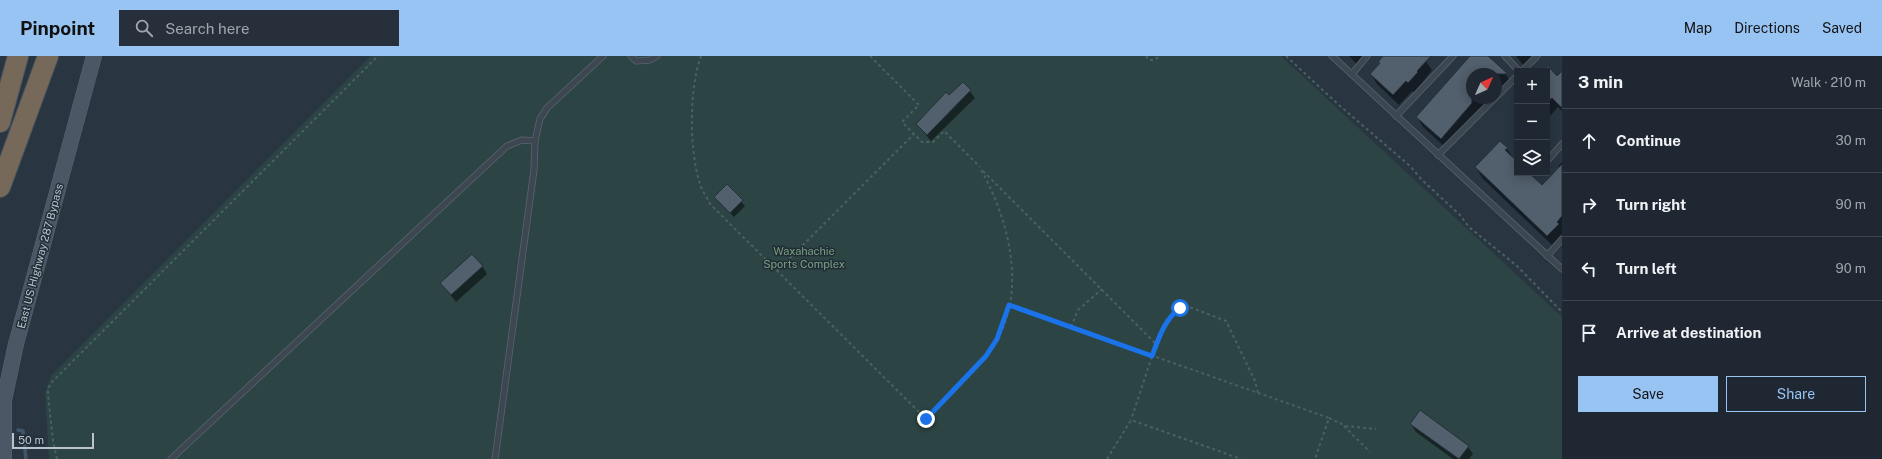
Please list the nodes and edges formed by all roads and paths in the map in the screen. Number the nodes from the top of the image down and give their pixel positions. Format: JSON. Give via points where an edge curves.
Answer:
{"nodes":[{"id":1,"x":18,"y":56,"type":"edge"},
{"id":2,"x":48,"y":56,"type":"edge"},
{"id":3,"x":94,"y":56,"type":"edge"},
{"id":4,"x":378,"y":56,"type":"edge"},
{"id":5,"x":603,"y":56,"type":"edge"},
{"id":6,"x":631,"y":56,"type":"edge"},
{"id":7,"x":657,"y":56,"type":"edge"},
{"id":8,"x":701,"y":56,"type":"edge"},
{"id":9,"x":870,"y":56,"type":"edge"},
{"id":10,"x":1146,"y":56,"type":"edge"},
{"id":11,"x":1160,"y":56,"type":"edge"},
{"id":12,"x":1286,"y":56,"type":"edge"},
{"id":13,"x":1332,"y":56,"type":"edge"},
{"id":14,"x":1368,"y":56,"type":"edge"},
{"id":15,"x":1453,"y":56,"type":"edge"},
{"id":16,"x":1504,"y":56,"type":"edge"},
{"id":17,"x":1536,"y":56,"type":"edge"},
{"id":18,"x":1517,"y":68,"type":"edge"},
{"id":19,"x":1523,"y":68,"type":"edge"},
{"id":20,"x":1352,"y":74,"type":"junction"},
{"id":21,"x":1514,"y":79,"type":"edge"},
{"id":22,"x":1502,"y":92,"type":"edge"},
{"id":23,"x":1490,"y":104,"type":"edge"},
{"id":24,"x":1396,"y":116,"type":"junction"},
{"id":25,"x":0,"y":122,"type":"edge"},
{"id":26,"x":914,"y":134,"type":"junction"},
{"id":27,"x":535,"y":141,"type":"junction"},
{"id":28,"x":1562,"y":144,"type":"edge"},
{"id":29,"x":1438,"y":155,"type":"junction"},
{"id":30,"x":1550,"y":158,"type":"edge"},
{"id":31,"x":980,"y":168,"type":"junction"},
{"id":32,"x":0,"y":187,"type":"edge"},
{"id":33,"x":1562,"y":239,"type":"edge"},
{"id":34,"x":1547,"y":256,"type":"junction"},
{"id":35,"x":1562,"y":270,"type":"edge"},
{"id":36,"x":777,"y":271,"type":"junction"},
{"id":37,"x":1102,"y":289,"type":"junction"},
{"id":38,"x":1009,"y":305,"type":"junction"},
{"id":39,"x":1562,"y":312,"type":"edge"},
{"id":40,"x":1071,"y":327,"type":"junction"},
{"id":41,"x":1156,"y":344,"type":"junction"},
{"id":42,"x":1152,"y":356,"type":"junction"},
{"id":43,"x":1258,"y":393,"type":"junction"},
{"id":44,"x":1329,"y":418,"type":"junction"},
{"id":45,"x":1131,"y":420,"type":"junction"},
{"id":46,"x":1342,"y":424,"type":"junction"},
{"id":47,"x":1376,"y":429,"type":"dead end"},
{"id":48,"x":1370,"y":452,"type":"dead end"},
{"id":49,"x":4,"y":459,"type":"edge"},
{"id":50,"x":57,"y":459,"type":"edge"},
{"id":51,"x":171,"y":459,"type":"edge"},
{"id":52,"x":495,"y":459,"type":"edge"},
{"id":53,"x":1106,"y":459,"type":"edge"},
{"id":54,"x":1241,"y":459,"type":"edge"},
{"id":55,"x":1315,"y":459,"type":"edge"}],
"edges":[{"from":1,"to":25,"type":"highway"},
{"from":2,"to":32,"type":"highway"},
{"from":3,"to":49,"type":"main road","name":"East US Highway 287 Bypass","via":[[16,344],[4,400]]},
{"from":4,"to":50,"type":"path","via":[[51,383],[48,396]]},
{"from":5,"to":27,"type":"lane","via":[[547,108],[540,119]]},
{"from":6,"to":7,"type":"lane","via":[[636,61],[650,60]]},
{"from":8,"to":36,"type":"path","via":[[692,108],[692,131],[700,184],[710,204]]},
{"from":9,"to":26,"type":"path","via":[[919,105],[902,122]]},
{"from":10,"to":11,"type":"path","via":[[1149,60],[1154,60]]},
{"from":12,"to":39,"type":"path","via":[[1410,166],[1469,227],[1517,266]]},
{"from":13,"to":20,"type":"lane"},
{"from":14,"to":20,"type":"lane"},
{"from":15,"to":24,"type":"lane"},
{"from":16,"to":18,"type":"lane"},
{"from":17,"to":19,"type":"lane"},
{"from":20,"to":24,"type":"lane"},
{"from":21,"to":22,"type":"lane"},
{"from":23,"to":29,"type":"lane"},
{"from":24,"to":29,"type":"lane"},
{"from":26,"to":31,"type":"path","via":[[922,142],[933,142],[944,131]]},
{"from":26,"to":36,"type":"path"},
{"from":27,"to":51,"type":"lane","via":[[522,140],[507,146]]},
{"from":27,"to":52,"type":"lane","via":[[534,170]]},
{"from":28,"to":30,"type":"lane"},
{"from":29,"to":34,"type":"lane"},
{"from":31,"to":37,"type":"path"},
{"from":31,"to":38,"type":"path","via":[[995,198],[1006,235],[1012,274]]},
{"from":33,"to":34,"type":"lane"},
{"from":34,"to":35,"type":"lane"},
{"from":36,"to":38,"type":"path","via":[[926,419],[986,356],[1000,334]]},
{"from":37,"to":40,"type":"path","via":[[1078,310]]},
{"from":37,"to":41,"type":"path"},
{"from":38,"to":40,"type":"path"},
{"from":40,"to":42,"type":"path"},
{"from":41,"to":42,"type":"path"},
{"from":41,"to":43,"type":"path","via":[[1171,315],[1186,306],[1226,321],[1255,380]]},
{"from":42,"to":43,"type":"path"},
{"from":42,"to":45,"type":"path"},
{"from":43,"to":44,"type":"path"},
{"from":44,"to":46,"type":"path"},
{"from":44,"to":55,"type":"path"},
{"from":45,"to":53,"type":"path"},
{"from":45,"to":54,"type":"path"},
{"from":46,"to":47,"type":"path"},
{"from":46,"to":48,"type":"path"}]}
